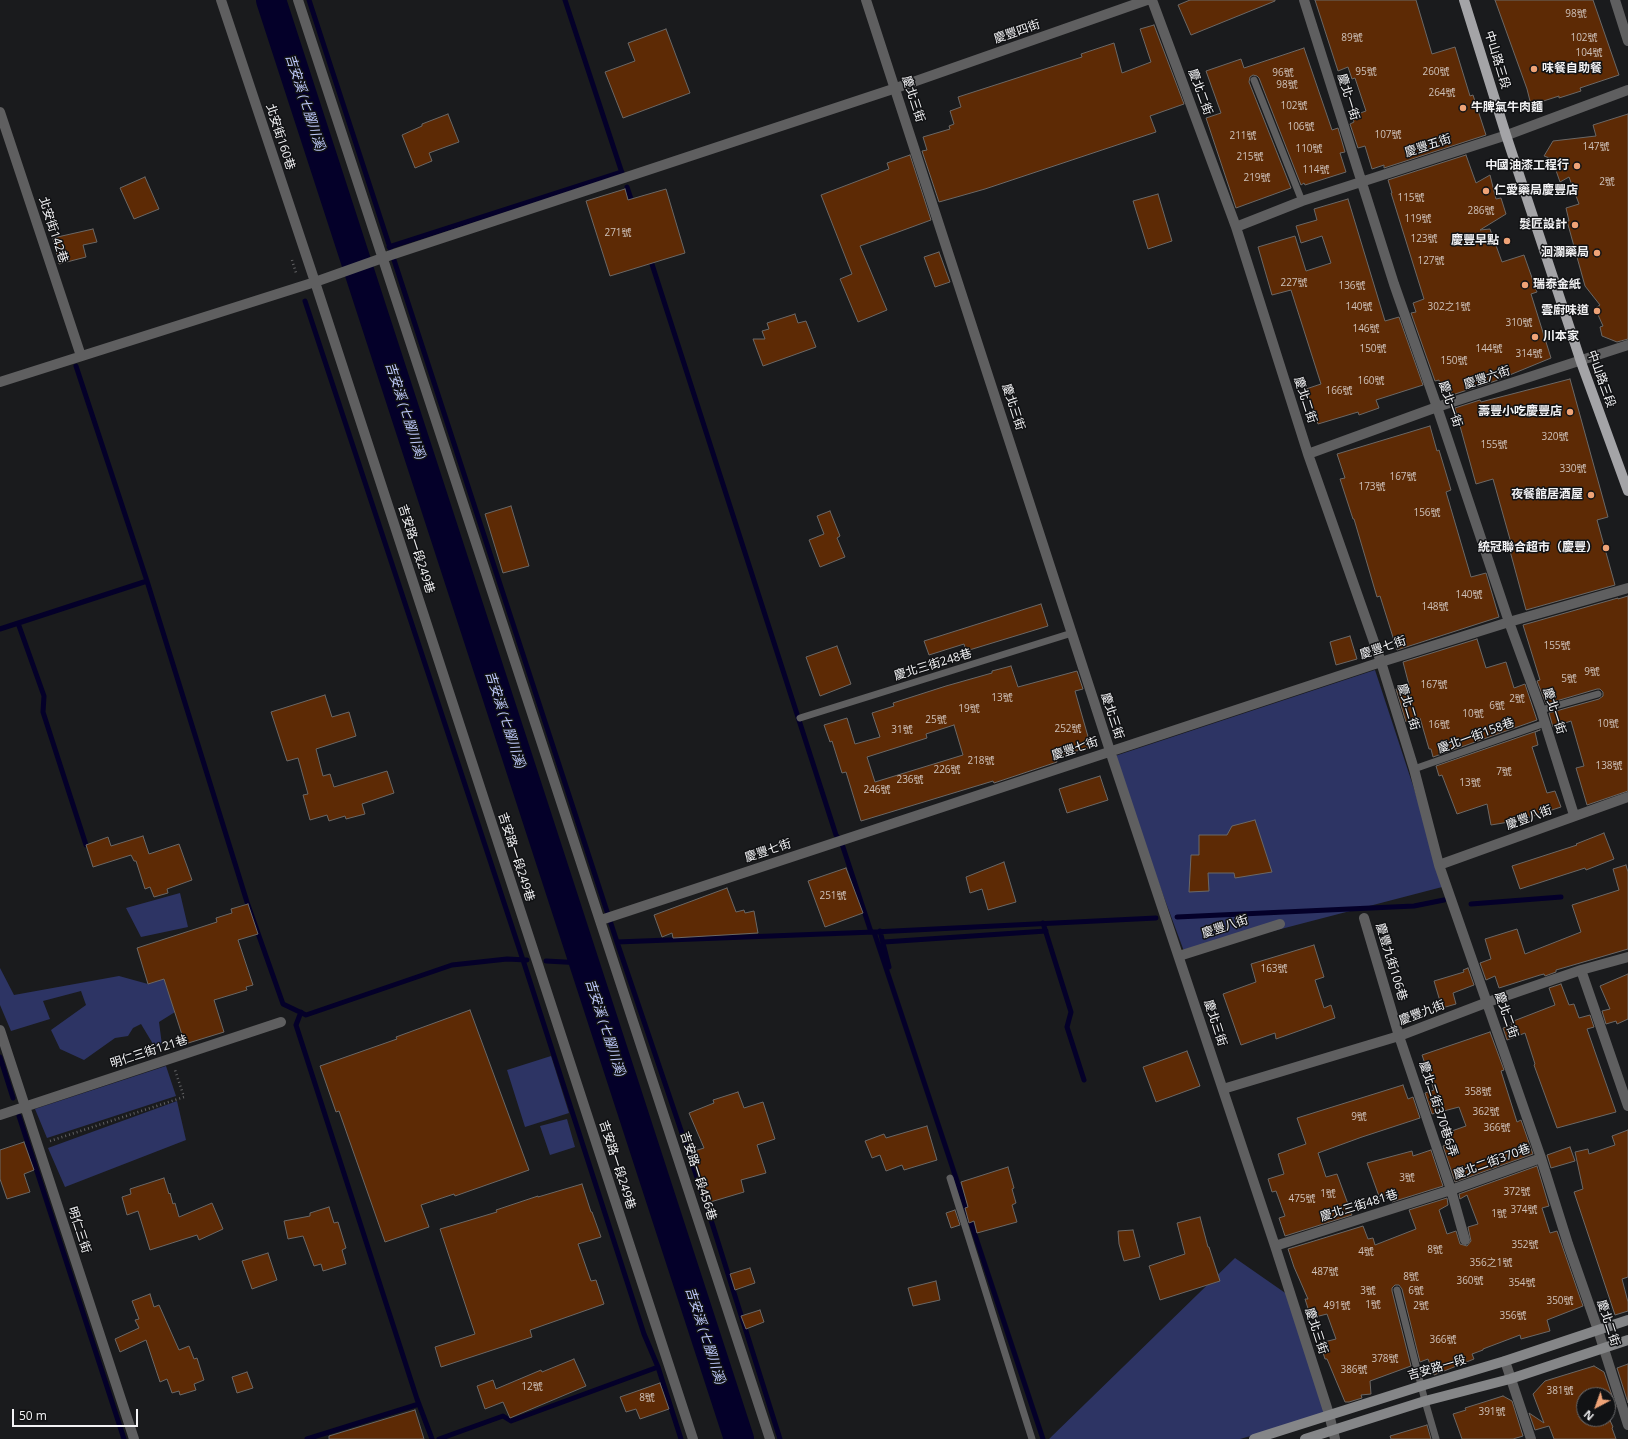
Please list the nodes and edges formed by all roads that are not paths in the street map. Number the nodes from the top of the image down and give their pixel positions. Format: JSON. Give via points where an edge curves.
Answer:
{"nodes":[{"id":1,"x":221,"y":0,"type":"edge"},
{"id":2,"x":298,"y":0,"type":"edge"},
{"id":3,"x":866,"y":0,"type":"edge"},
{"id":4,"x":1147,"y":0,"type":"edge"},
{"id":5,"x":1152,"y":0,"type":"edge"},
{"id":6,"x":1304,"y":0,"type":"edge"},
{"id":7,"x":1464,"y":0,"type":"edge"},
{"id":8,"x":1615,"y":0,"type":"edge"},
{"id":9,"x":1628,"y":41,"type":"edge"},
{"id":10,"x":1254,"y":80,"type":"dead end"},
{"id":11,"x":896,"y":88,"type":"junction"},
{"id":12,"x":1628,"y":90,"type":"edge"},
{"id":13,"x":0,"y":112,"type":"edge"},
{"id":14,"x":1506,"y":135,"type":"junction"},
{"id":15,"x":1361,"y":182,"type":"junction"},
{"id":16,"x":1302,"y":201,"type":"junction"},
{"id":17,"x":1236,"y":227,"type":"junction"},
{"id":18,"x":382,"y":258,"type":"junction"},
{"id":19,"x":315,"y":282,"type":"junction"},
{"id":20,"x":1628,"y":345,"type":"edge"},
{"id":21,"x":81,"y":356,"type":"junction"},
{"id":22,"x":1581,"y":362,"type":"junction"},
{"id":23,"x":0,"y":382,"type":"edge"},
{"id":24,"x":1437,"y":407,"type":"junction"},
{"id":25,"x":1308,"y":454,"type":"junction"},
{"id":26,"x":1628,"y":491,"type":"edge"},
{"id":27,"x":1628,"y":588,"type":"edge"},
{"id":28,"x":1509,"y":622,"type":"junction"},
{"id":29,"x":1072,"y":634,"type":"junction"},
{"id":30,"x":1381,"y":662,"type":"junction"},
{"id":31,"x":1598,"y":694,"type":"dead end"},
{"id":32,"x":1542,"y":710,"type":"junction"},
{"id":33,"x":800,"y":718,"type":"dead end"},
{"id":34,"x":1545,"y":723,"type":"junction"},
{"id":35,"x":1110,"y":752,"type":"junction"},
{"id":36,"x":1414,"y":770,"type":"junction"},
{"id":37,"x":1628,"y":797,"type":"edge"},
{"id":38,"x":1574,"y":815,"type":"junction"},
{"id":39,"x":1439,"y":865,"type":"junction"},
{"id":40,"x":1364,"y":918,"type":"dead end"},
{"id":41,"x":601,"y":920,"type":"junction"},
{"id":42,"x":1280,"y":924,"type":"dead end"},
{"id":43,"x":1179,"y":956,"type":"junction"},
{"id":44,"x":1628,"y":957,"type":"edge"},
{"id":45,"x":1581,"y":970,"type":"junction"},
{"id":46,"x":1488,"y":1002,"type":"junction"},
{"id":47,"x":281,"y":1022,"type":"dead end"},
{"id":48,"x":0,"y":1030,"type":"edge"},
{"id":49,"x":1399,"y":1036,"type":"junction"},
{"id":50,"x":1223,"y":1089,"type":"junction"},
{"id":51,"x":1628,"y":1106,"type":"edge"},
{"id":52,"x":25,"y":1107,"type":"junction"},
{"id":53,"x":0,"y":1115,"type":"edge"},
{"id":54,"x":1541,"y":1158,"type":"junction"},
{"id":55,"x":950,"y":1178,"type":"dead end"},
{"id":56,"x":1451,"y":1190,"type":"junction"},
{"id":57,"x":1465,"y":1240,"type":"dead end"},
{"id":58,"x":1275,"y":1246,"type":"junction"},
{"id":59,"x":1397,"y":1290,"type":"dead end"},
{"id":60,"x":1628,"y":1320,"type":"edge"},
{"id":61,"x":1598,"y":1330,"type":"junction"},
{"id":62,"x":1628,"y":1340,"type":"edge"},
{"id":63,"x":1603,"y":1348,"type":"junction"},
{"id":64,"x":1505,"y":1362,"type":"junction"},
{"id":65,"x":1510,"y":1379,"type":"junction"},
{"id":66,"x":1421,"y":1386,"type":"junction"},
{"id":67,"x":1425,"y":1401,"type":"junction"},
{"id":68,"x":1329,"y":1414,"type":"junction"},
{"id":69,"x":1628,"y":1425,"type":"edge"},
{"id":70,"x":1334,"y":1435,"type":"edge"},
{"id":71,"x":134,"y":1439,"type":"edge"},
{"id":72,"x":693,"y":1439,"type":"edge"},
{"id":73,"x":770,"y":1439,"type":"edge"},
{"id":74,"x":1032,"y":1439,"type":"edge"},
{"id":75,"x":1254,"y":1439,"type":"edge"},
{"id":76,"x":1305,"y":1439,"type":"edge"},
{"id":77,"x":1436,"y":1439,"type":"edge"},
{"id":78,"x":1531,"y":1439,"type":"edge"}],
"edges":[{"from":1,"to":19,"type":"street","name":"北安街160巷"},
{"from":2,"to":18,"type":"street","name":"吉安路一段456巷"},
{"from":3,"to":11,"type":"street","name":"慶北三街"},
{"from":4,"to":11,"type":"street","name":"慶豐四街"},
{"from":5,"to":17,"type":"street","name":"慶北二街"},
{"from":6,"to":15,"type":"street","name":"慶北一街"},
{"from":7,"to":14,"type":"main road","name":"中山路三段"},
{"from":8,"to":9,"type":"street"},
{"from":10,"to":16,"type":"lane"},
{"from":11,"to":18,"type":"street","name":"慶豐四街"},
{"from":11,"to":29,"type":"street","name":"慶北三街"},
{"from":12,"to":14,"type":"street","name":"慶豐五街"},
{"from":13,"to":21,"type":"street","name":"北安街142巷"},
{"from":14,"to":15,"type":"street","name":"慶豐五街"},
{"from":14,"to":22,"type":"main road","name":"中山路三段"},
{"from":15,"to":16,"type":"street","name":"慶豐五街"},
{"from":15,"to":24,"type":"street","name":"慶北一街"},
{"from":16,"to":17,"type":"street","name":"慶豐五街"},
{"from":17,"to":25,"type":"street","name":"慶北二街"},
{"from":18,"to":19,"type":"street","name":"慶豐四街"},
{"from":18,"to":41,"type":"street","name":"吉安路一段456巷"},
{"from":19,"to":21,"type":"street","name":"慶豐四街"},
{"from":19,"to":72,"type":"street","name":"吉安路一段249巷"},
{"from":20,"to":22,"type":"street","name":"慶豐六街"},
{"from":21,"to":23,"type":"street","name":"慶豐四街"},
{"from":22,"to":24,"type":"street","name":"慶豐六街"},
{"from":22,"to":26,"type":"main road","name":"中山路三段"},
{"from":24,"to":25,"type":"street","name":"慶豐六街"},
{"from":24,"to":28,"type":"street","name":"慶北一街"},
{"from":25,"to":30,"type":"street","name":"慶北二街"},
{"from":27,"to":28,"type":"street","name":"慶豐七街"},
{"from":28,"to":30,"type":"street","name":"慶豐七街"},
{"from":28,"to":32,"type":"street","name":"慶北一街"},
{"from":29,"to":33,"type":"lane","name":"慶北三街248巷"},
{"from":29,"to":35,"type":"street","name":"慶北三街"},
{"from":30,"to":35,"type":"street","name":"慶豐七街"},
{"from":30,"to":36,"type":"street","name":"慶北二街"},
{"from":31,"to":32,"type":"lane"},
{"from":32,"to":34,"type":"street","name":"慶北一街"},
{"from":34,"to":36,"type":"lane","name":"慶北一街158巷"},
{"from":34,"to":38,"type":"street","name":"慶北一街"},
{"from":35,"to":41,"type":"street","name":"慶豐七街"},
{"from":35,"to":43,"type":"street","name":"慶北三街"},
{"from":36,"to":39,"type":"street","name":"慶北二街"},
{"from":37,"to":38,"type":"street","name":"慶豐八街"},
{"from":38,"to":39,"type":"street","name":"慶豐八街"},
{"from":39,"to":46,"type":"street","name":"慶北二街"},
{"from":40,"to":49,"type":"street","name":"慶豐九街106巷"},
{"from":41,"to":73,"type":"street","name":"吉安路一段456巷"},
{"from":42,"to":43,"type":"street","name":"慶豐八街"},
{"from":43,"to":50,"type":"street","name":"慶北三街"},
{"from":44,"to":45,"type":"street","name":"慶豐九街"},
{"from":45,"to":46,"type":"street","name":"慶豐九街"},
{"from":45,"to":51,"type":"street"},
{"from":46,"to":49,"type":"street","name":"慶豐九街"},
{"from":46,"to":54,"type":"street","name":"慶北二街"},
{"from":47,"to":52,"type":"street","name":"明仁三街121巷"},
{"from":48,"to":52,"type":"street","name":"明仁三街"},
{"from":49,"to":50,"type":"street","name":"慶豐九街"},
{"from":49,"to":56,"type":"street","name":"慶北二街370巷6弄"},
{"from":50,"to":58,"type":"street","name":"慶北三街"},
{"from":52,"to":53,"type":"street","name":"明仁三街121巷"},
{"from":52,"to":71,"type":"street","name":"明仁三街"},
{"from":54,"to":56,"type":"street","name":"慶北二街370巷"},
{"from":54,"to":61,"type":"street","name":"慶北二街"},
{"from":55,"to":74,"type":"lane"},
{"from":56,"to":57,"type":"street","name":"慶北二街370巷6弄"},
{"from":56,"to":58,"type":"street","name":"慶北三街481巷"},
{"from":58,"to":68,"type":"street","name":"慶北三街"},
{"from":59,"to":66,"type":"lane"},
{"from":60,"to":61,"type":"street","name":"吉安路一段"},
{"from":61,"to":63,"type":"street","name":"慶北二街"},
{"from":61,"to":64,"type":"street","name":"吉安路一段"},
{"from":62,"to":63,"type":"street"},
{"from":63,"to":65,"type":"street"},
{"from":63,"to":69,"type":"street","name":"慶北二街"},
{"from":64,"to":65,"type":"street"},
{"from":64,"to":66,"type":"street","name":"吉安路一段"},
{"from":65,"to":67,"type":"street"},
{"from":65,"to":78,"type":"street"},
{"from":66,"to":67,"type":"lane"},
{"from":66,"to":68,"type":"street","name":"吉安路一段"},
{"from":67,"to":70,"type":"street"},
{"from":67,"to":77,"type":"lane"},
{"from":68,"to":70,"type":"street","name":"慶北三街"},
{"from":68,"to":75,"type":"street","name":"吉安路一段"},
{"from":70,"to":76,"type":"street"}]}
